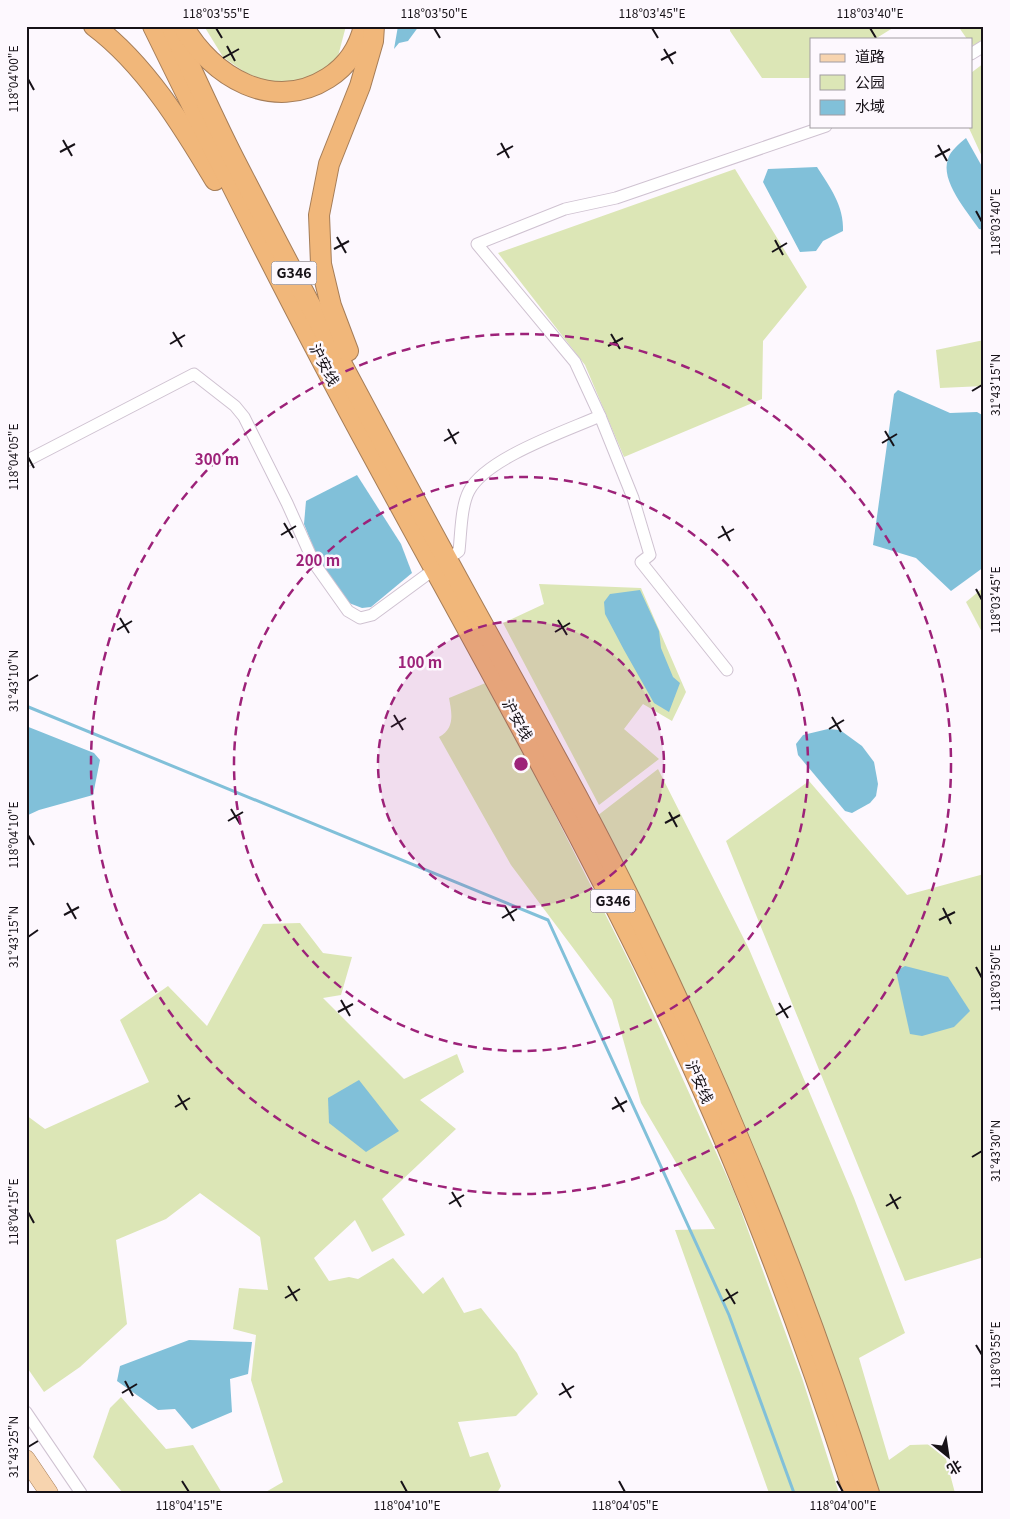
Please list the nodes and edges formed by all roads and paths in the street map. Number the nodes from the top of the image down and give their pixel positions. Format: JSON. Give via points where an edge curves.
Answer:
{"nodes":[{"id":1,"x":94,"y":26,"type":"edge"},
{"id":2,"x":153,"y":26,"type":"edge"},
{"id":3,"x":171,"y":26,"type":"edge"},
{"id":4,"x":183,"y":26,"type":"edge"},
{"id":5,"x":364,"y":26,"type":"edge"},
{"id":6,"x":374,"y":26,"type":"edge"},
{"id":7,"x":984,"y":46,"type":"edge"},
{"id":8,"x":972,"y":53,"type":"edge"},
{"id":9,"x":820,"y":128,"type":"edge"},
{"id":10,"x":309,"y":337,"type":"junction"},
{"id":11,"x":600,"y":416,"type":"junction"},
{"id":12,"x":26,"y":460,"type":"edge"},
{"id":13,"x":424,"y":517,"type":"junction"},
{"id":14,"x":441,"y":564,"type":"junction"},
{"id":15,"x":727,"y":670,"type":"dead end"},
{"id":16,"x":26,"y":1412,"type":"edge"},
{"id":17,"x":37,"y":1428,"type":"junction"},
{"id":18,"x":26,"y":1435,"type":"edge"},
{"id":19,"x":26,"y":1459,"type":"edge"},
{"id":20,"x":49,"y":1493,"type":"edge"},
{"id":21,"x":81,"y":1493,"type":"edge"},
{"id":22,"x":854,"y":1493,"type":"edge"},
{"id":23,"x":869,"y":1493,"type":"edge"}],
"edges":[{"from":1,"to":10,"type":"highway","via":[[113,41],[163,100],[196,148]]},
{"from":2,"to":10,"type":"highway","name":"沪安线","number":"G346"},
{"from":3,"to":13,"type":"highway","name":"沪安线","number":"G346","via":[[232,156]]},
{"from":4,"to":5,"type":"highway","via":[[211,62],[237,81],[264,91],[290,93],[318,84],[335,74],[349,61]]},
{"from":6,"to":13,"type":"highway","via":[[360,86],[328,164],[319,216],[321,264],[331,306],[349,354]]},
{"from":7,"to":8,"type":"street"},
{"from":9,"to":11,"type":"street","via":[[616,198],[565,209],[477,244],[575,362]]},
{"from":10,"to":14,"type":"highway","name":"沪安线","number":"G346"},
{"from":11,"to":14,"type":"street","via":[[511,455],[478,479],[465,500],[459,551]]},
{"from":11,"to":15,"type":"street","via":[[633,498],[650,554],[641,562]]},
{"from":12,"to":14,"type":"street","via":[[194,374],[244,417],[314,564],[348,611],[360,618],[372,615]]},
{"from":13,"to":14,"type":"highway","name":"沪安线","number":"G346"},
{"from":14,"to":22,"type":"highway","name":"沪安线","number":"G346","via":[[631,937],[728,1146],[828,1412]]},
{"from":14,"to":23,"type":"highway","name":"沪安线","number":"G346","via":[[587,816],[693,1030],[785,1250],[842,1407]]},
{"from":16,"to":17,"type":"street"},
{"from":17,"to":18,"type":"street"},
{"from":17,"to":21,"type":"street"},
{"from":19,"to":20,"type":"main road"}]}
